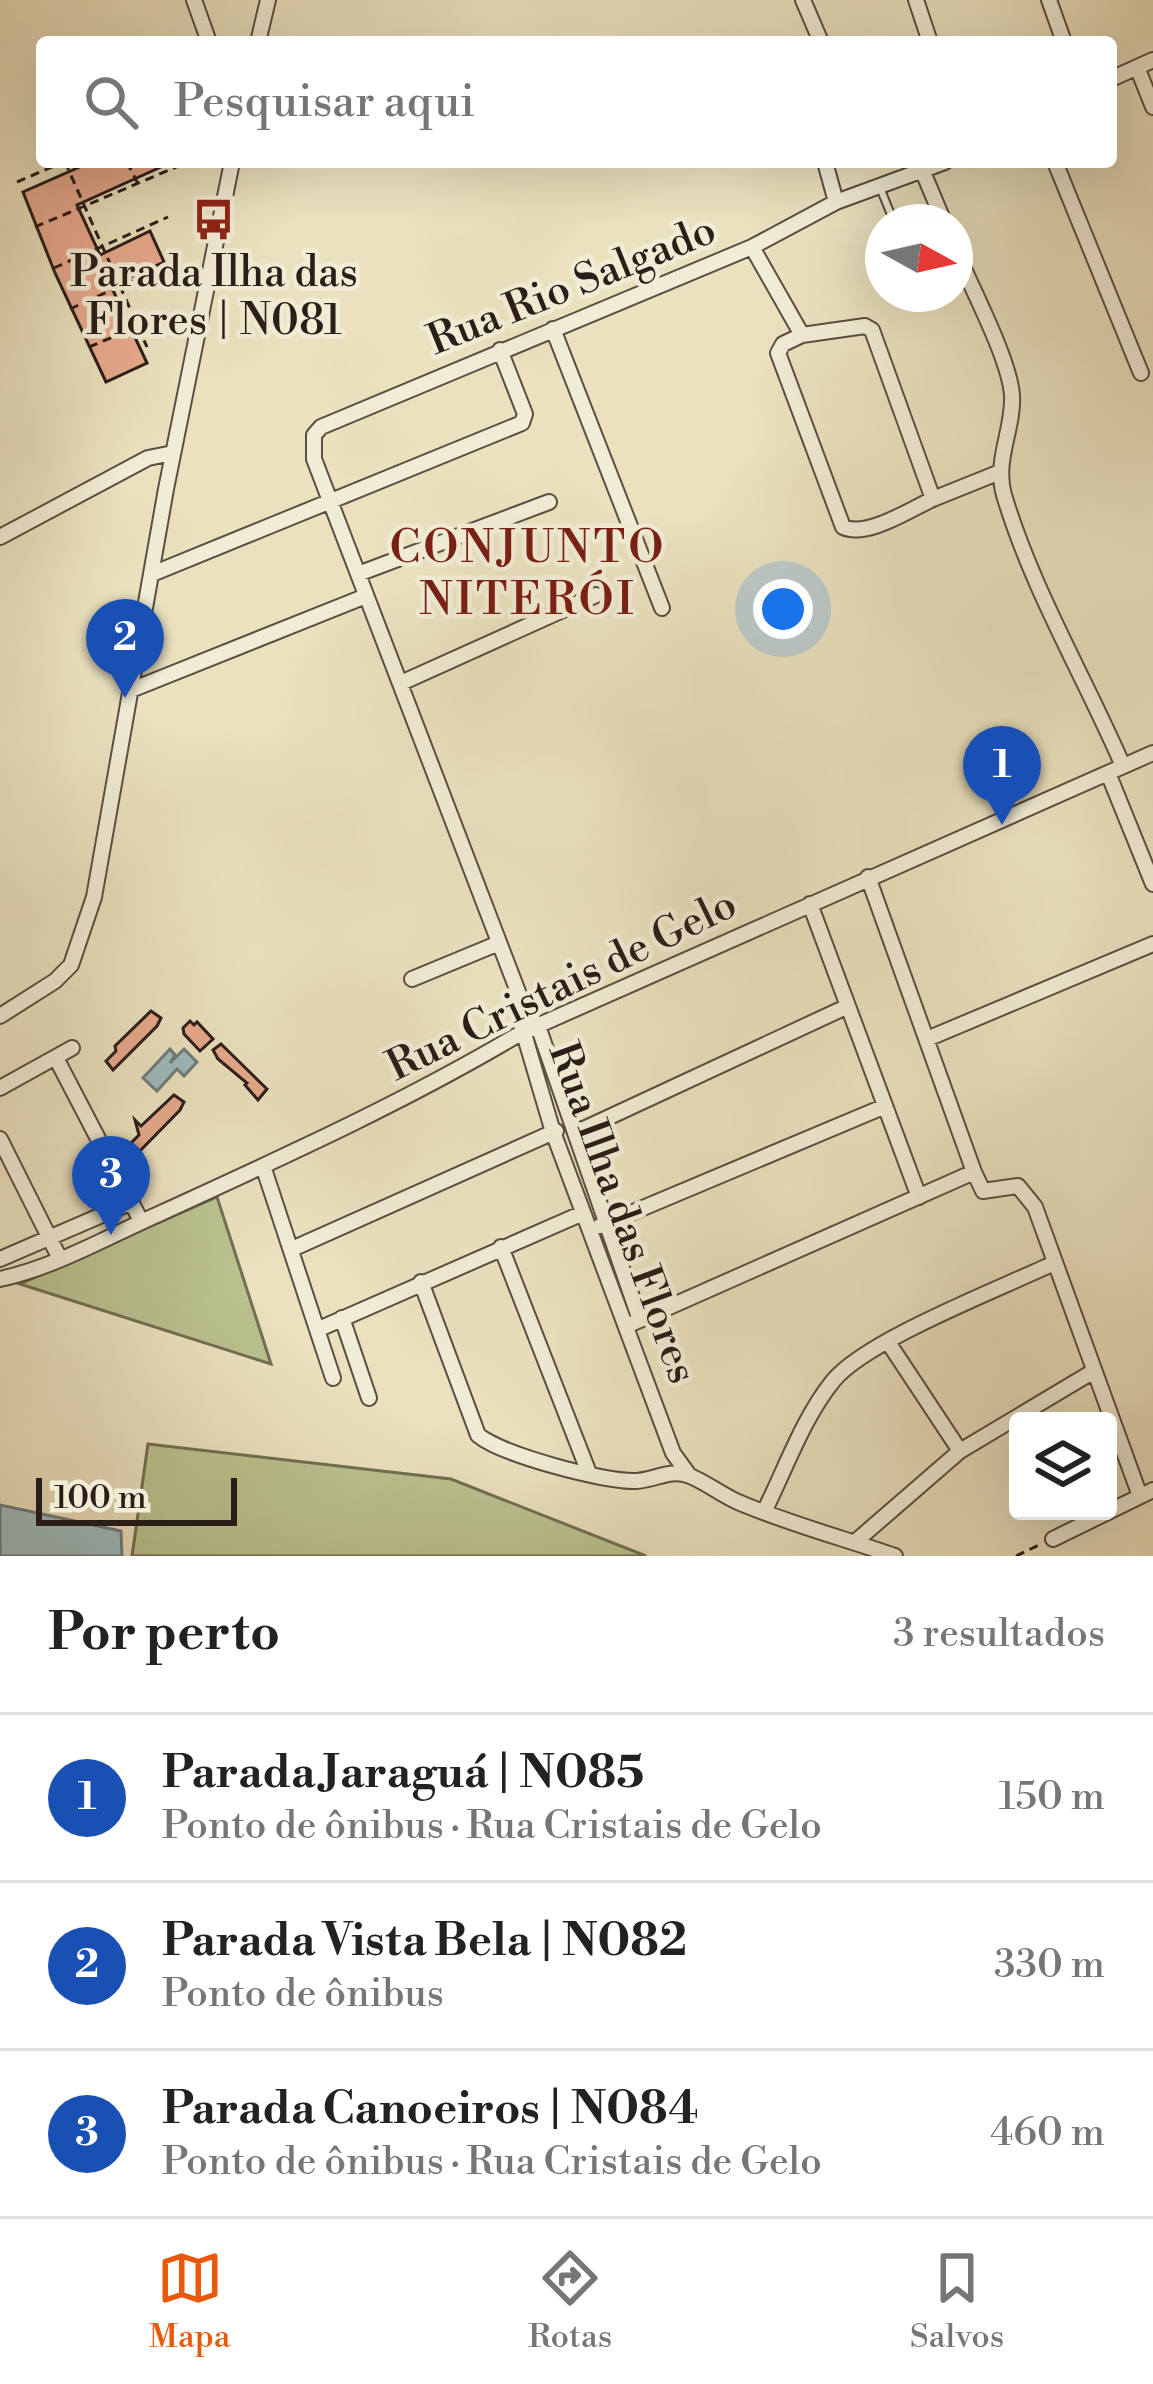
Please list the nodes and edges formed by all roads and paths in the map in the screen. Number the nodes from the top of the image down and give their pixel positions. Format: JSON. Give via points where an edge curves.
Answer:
{"nodes":[{"id":1,"x":194,"y":0,"type":"edge"},
{"id":2,"x":268,"y":0,"type":"edge"},
{"id":3,"x":803,"y":0,"type":"edge"},
{"id":4,"x":916,"y":0,"type":"edge"},
{"id":5,"x":1048,"y":0,"type":"edge"},
{"id":6,"x":207,"y":36,"type":"edge"},
{"id":7,"x":260,"y":36,"type":"edge"},
{"id":8,"x":818,"y":36,"type":"edge"},
{"id":9,"x":928,"y":36,"type":"edge"},
{"id":10,"x":1062,"y":36,"type":"edge"},
{"id":11,"x":1153,"y":60,"type":"edge"},
{"id":12,"x":1137,"y":67,"type":"junction"},
{"id":13,"x":1117,"y":76,"type":"edge"},
{"id":14,"x":1153,"y":106,"type":"edge"},
{"id":15,"x":50,"y":168,"type":"edge"},
{"id":16,"x":67,"y":168,"type":"edge"},
{"id":17,"x":130,"y":168,"type":"edge"},
{"id":18,"x":174,"y":168,"type":"edge"},
{"id":19,"x":231,"y":168,"type":"edge"},
{"id":20,"x":827,"y":168,"type":"edge"},
{"id":21,"x":932,"y":168,"type":"edge"},
{"id":22,"x":1057,"y":168,"type":"edge"},
{"id":23,"x":923,"y":172,"type":"junction"},
{"id":24,"x":17,"y":182,"type":"dead end"},
{"id":25,"x":137,"y":184,"type":"junction"},
{"id":26,"x":879,"y":187,"type":"junction"},
{"id":27,"x":836,"y":202,"type":"junction"},
{"id":28,"x":886,"y":204,"type":"edge"},
{"id":29,"x":936,"y":204,"type":"edge"},
{"id":30,"x":85,"y":206,"type":"junction"},
{"id":31,"x":169,"y":217,"type":"dead end"},
{"id":32,"x":34,"y":227,"type":"dead end"},
{"id":33,"x":752,"y":247,"type":"junction"},
{"id":34,"x":166,"y":265,"type":"dead end"},
{"id":35,"x":54,"y":268,"type":"dead end"},
{"id":36,"x":120,"y":286,"type":"junction"},
{"id":37,"x":973,"y":292,"type":"edge"},
{"id":38,"x":70,"y":308,"type":"dead end"},
{"id":39,"x":138,"y":326,"type":"junction"},
{"id":40,"x":554,"y":329,"type":"junction"},
{"id":41,"x":802,"y":335,"type":"junction"},
{"id":42,"x":89,"y":347,"type":"dead end"},
{"id":43,"x":147,"y":347,"type":"dead end"},
{"id":44,"x":500,"y":350,"type":"junction"},
{"id":45,"x":1141,"y":373,"type":"dead end"},
{"id":46,"x":173,"y":453,"type":"junction"},
{"id":47,"x":1000,"y":472,"type":"junction"},
{"id":48,"x":933,"y":499,"type":"junction"},
{"id":49,"x":549,"y":502,"type":"dead end"},
{"id":50,"x":331,"y":503,"type":"junction"},
{"id":51,"x":0,"y":537,"type":"edge"},
{"id":52,"x":152,"y":574,"type":"junction"},
{"id":53,"x":358,"y":574,"type":"junction"},
{"id":54,"x":596,"y":595,"type":"dead end"},
{"id":55,"x":366,"y":596,"type":"junction"},
{"id":56,"x":662,"y":608,"type":"dead end"},
{"id":57,"x":401,"y":683,"type":"junction"},
{"id":58,"x":131,"y":690,"type":"junction"},
{"id":59,"x":1153,"y":753,"type":"edge"},
{"id":60,"x":1116,"y":770,"type":"junction"},
{"id":61,"x":868,"y":878,"type":"junction"},
{"id":62,"x":1153,"y":884,"type":"edge"},
{"id":63,"x":810,"y":904,"type":"junction"},
{"id":64,"x":499,"y":943,"type":"junction"},
{"id":65,"x":1153,"y":944,"type":"edge"},
{"id":66,"x":412,"y":980,"type":"dead end"},
{"id":67,"x":846,"y":1007,"type":"junction"},
{"id":68,"x":525,"y":1010,"type":"junction"},
{"id":69,"x":0,"y":1016,"type":"edge"},
{"id":70,"x":538,"y":1026,"type":"junction"},
{"id":71,"x":521,"y":1033,"type":"junction"},
{"id":72,"x":927,"y":1039,"type":"junction"},
{"id":73,"x":72,"y":1048,"type":"dead end"},
{"id":74,"x":56,"y":1058,"type":"junction"},
{"id":75,"x":0,"y":1088,"type":"edge"},
{"id":76,"x":884,"y":1107,"type":"junction"},
{"id":77,"x":573,"y":1129,"type":"junction"},
{"id":78,"x":553,"y":1132,"type":"junction"},
{"id":79,"x":0,"y":1139,"type":"edge"},
{"id":80,"x":263,"y":1166,"type":"junction"},
{"id":81,"x":974,"y":1172,"type":"junction"},
{"id":82,"x":919,"y":1197,"type":"junction"},
{"id":83,"x":132,"y":1202,"type":"junction"},
{"id":84,"x":583,"y":1213,"type":"junction"},
{"id":85,"x":141,"y":1221,"type":"junction"},
{"id":86,"x":597,"y":1227,"type":"junction"},
{"id":87,"x":49,"y":1237,"type":"junction"},
{"id":88,"x":501,"y":1247,"type":"junction"},
{"id":89,"x":292,"y":1249,"type":"junction"},
{"id":90,"x":0,"y":1259,"type":"edge"},
{"id":91,"x":60,"y":1259,"type":"junction"},
{"id":92,"x":1054,"y":1264,"type":"junction"},
{"id":93,"x":0,"y":1279,"type":"edge"},
{"id":94,"x":421,"y":1282,"type":"junction"},
{"id":95,"x":342,"y":1318,"type":"junction"},
{"id":96,"x":634,"y":1323,"type":"junction"},
{"id":97,"x":320,"y":1329,"type":"junction"},
{"id":98,"x":888,"y":1342,"type":"junction"},
{"id":99,"x":1094,"y":1371,"type":"junction"},
{"id":100,"x":333,"y":1378,"type":"dead end"},
{"id":101,"x":369,"y":1398,"type":"dead end"},
{"id":102,"x":960,"y":1451,"type":"junction"},
{"id":103,"x":589,"y":1473,"type":"junction"},
{"id":104,"x":689,"y":1475,"type":"junction"},
{"id":105,"x":1146,"y":1493,"type":"edge"},
{"id":106,"x":764,"y":1513,"type":"junction"},
{"id":107,"x":1053,"y":1539,"type":"joint"},
{"id":108,"x":855,"y":1542,"type":"junction"},
{"id":109,"x":895,"y":1556,"type":"edge"},
{"id":110,"x":1016,"y":1556,"type":"edge"}],
"edges":[{"from":1,"to":6,"type":"street"},
{"from":2,"to":7,"type":"street"},
{"from":3,"to":8,"type":"street"},
{"from":4,"to":9,"type":"street"},
{"from":5,"to":10,"type":"street"},
{"from":11,"to":12,"type":"street"},
{"from":12,"to":13,"type":"street"},
{"from":12,"to":14,"type":"street"},
{"from":15,"to":24,"type":"path"},
{"from":16,"to":30,"type":"path"},
{"from":17,"to":25,"type":"path"},
{"from":18,"to":25,"type":"path"},
{"from":19,"to":46,"type":"street"},
{"from":20,"to":27,"type":"street"},
{"from":21,"to":23,"type":"street","name":"Rua Rio Salgado"},
{"from":22,"to":45,"type":"street"},
{"from":23,"to":26,"type":"street","name":"Rua Rio Salgado"},
{"from":23,"to":29,"type":"street"},
{"from":25,"to":30,"type":"path"},
{"from":26,"to":27,"type":"street","name":"Rua Rio Salgado"},
{"from":26,"to":28,"type":"lane"},
{"from":27,"to":33,"type":"street","name":"Rua Rio Salgado"},
{"from":30,"to":32,"type":"path"},
{"from":30,"to":36,"type":"path"},
{"from":31,"to":35,"type":"path"},
{"from":33,"to":40,"type":"street","name":"Rua Rio Salgado"},
{"from":33,"to":41,"type":"street"},
{"from":34,"to":36,"type":"path"},
{"from":36,"to":38,"type":"path"},
{"from":36,"to":39,"type":"path"},
{"from":37,"to":47,"type":"street","via":[[1009,379]]},
{"from":39,"to":42,"type":"path"},
{"from":39,"to":43,"type":"path"},
{"from":40,"to":44,"type":"street","name":"Rua Rio Salgado"},
{"from":40,"to":56,"type":"street"},
{"from":41,"to":48,"type":"street","via":[[872,330]]},
{"from":41,"to":48,"type":"street","via":[[778,353],[843,527],[862,530]]},
{"from":44,"to":50,"type":"street","name":"Rua Rio Salgado","via":[[322,427],[314,460]]},
{"from":44,"to":50,"type":"street","via":[[522,423]]},
{"from":46,"to":51,"type":"street","via":[[148,458]]},
{"from":46,"to":52,"type":"street"},
{"from":47,"to":48,"type":"street"},
{"from":47,"to":60,"type":"street"},
{"from":49,"to":53,"type":"street"},
{"from":50,"to":52,"type":"street"},
{"from":50,"to":53,"type":"street"},
{"from":52,"to":58,"type":"street"},
{"from":53,"to":55,"type":"street"},
{"from":54,"to":57,"type":"street"},
{"from":55,"to":57,"type":"street"},
{"from":55,"to":58,"type":"street"},
{"from":57,"to":64,"type":"street"},
{"from":58,"to":69,"type":"street","via":[[98,880],[77,951],[55,981]]},
{"from":59,"to":60,"type":"street","name":"Rua Cristais de Gelo"},
{"from":60,"to":61,"type":"street","name":"Rua Cristais de Gelo"},
{"from":60,"to":62,"type":"street"},
{"from":61,"to":63,"type":"street","name":"Rua Cristais de Gelo"},
{"from":61,"to":72,"type":"street"},
{"from":63,"to":67,"type":"street"},
{"from":63,"to":70,"type":"street","name":"Rua Cristais de Gelo"},
{"from":64,"to":66,"type":"street"},
{"from":64,"to":68,"type":"street"},
{"from":65,"to":72,"type":"street"},
{"from":67,"to":76,"type":"street"},
{"from":67,"to":77,"type":"street"},
{"from":68,"to":70,"type":"street","name":"Rua Ilha das Flores"},
{"from":68,"to":71,"type":"street","name":"Rua Ilha das Flores"},
{"from":70,"to":71,"type":"street","name":"Rua Cristais de Gelo"},
{"from":70,"to":77,"type":"street","name":"Rua Ilha das Flores"},
{"from":71,"to":78,"type":"street","name":"Rua Ilha das Flores"},
{"from":71,"to":80,"type":"street","name":"Rua Cristais de Gelo"},
{"from":72,"to":81,"type":"street"},
{"from":73,"to":74,"type":"street"},
{"from":74,"to":75,"type":"street"},
{"from":74,"to":83,"type":"street"},
{"from":76,"to":82,"type":"street"},
{"from":76,"to":86,"type":"street"},
{"from":77,"to":78,"type":"street"},
{"from":77,"to":86,"type":"street","name":"Rua Ilha das Flores"},
{"from":78,"to":84,"type":"street","name":"Rua Ilha das Flores"},
{"from":78,"to":89,"type":"street"},
{"from":79,"to":87,"type":"street"},
{"from":80,"to":85,"type":"street","name":"Rua Cristais de Gelo"},
{"from":80,"to":89,"type":"street"},
{"from":81,"to":82,"type":"street"},
{"from":81,"to":92,"type":"street","via":[[987,1192],[1024,1189]]},
{"from":82,"to":96,"type":"street"},
{"from":83,"to":85,"type":"street"},
{"from":83,"to":87,"type":"street"},
{"from":84,"to":86,"type":"street","name":"Rua Ilha das Flores"},
{"from":84,"to":88,"type":"street"},
{"from":85,"to":91,"type":"street","name":"Rua Cristais de Gelo"},
{"from":86,"to":96,"type":"street","name":"Rua Ilha das Flores"},
{"from":87,"to":90,"type":"street"},
{"from":87,"to":91,"type":"street"},
{"from":88,"to":94,"type":"street"},
{"from":88,"to":103,"type":"street"},
{"from":89,"to":97,"type":"street"},
{"from":91,"to":93,"type":"street","name":"Rua Cristais de Gelo"},
{"from":92,"to":98,"type":"street"},
{"from":92,"to":99,"type":"street"},
{"from":94,"to":95,"type":"street"},
{"from":94,"to":103,"type":"street","via":[[478,1436],[501,1450]]},
{"from":95,"to":97,"type":"street"},
{"from":95,"to":101,"type":"street"},
{"from":96,"to":104,"type":"street","name":"Rua Ilha das Flores","via":[[674,1453]]},
{"from":97,"to":100,"type":"street"},
{"from":98,"to":102,"type":"street"},
{"from":98,"to":106,"type":"street","via":[[835,1378]]},
{"from":99,"to":102,"type":"street"},
{"from":99,"to":105,"type":"street"},
{"from":102,"to":108,"type":"street"},
{"from":103,"to":104,"type":"street","via":[[636,1481]]},
{"from":104,"to":106,"type":"street"},
{"from":105,"to":107,"type":"street"},
{"from":106,"to":108,"type":"street"},
{"from":107,"to":110,"type":"path"},
{"from":108,"to":109,"type":"street"}]}
